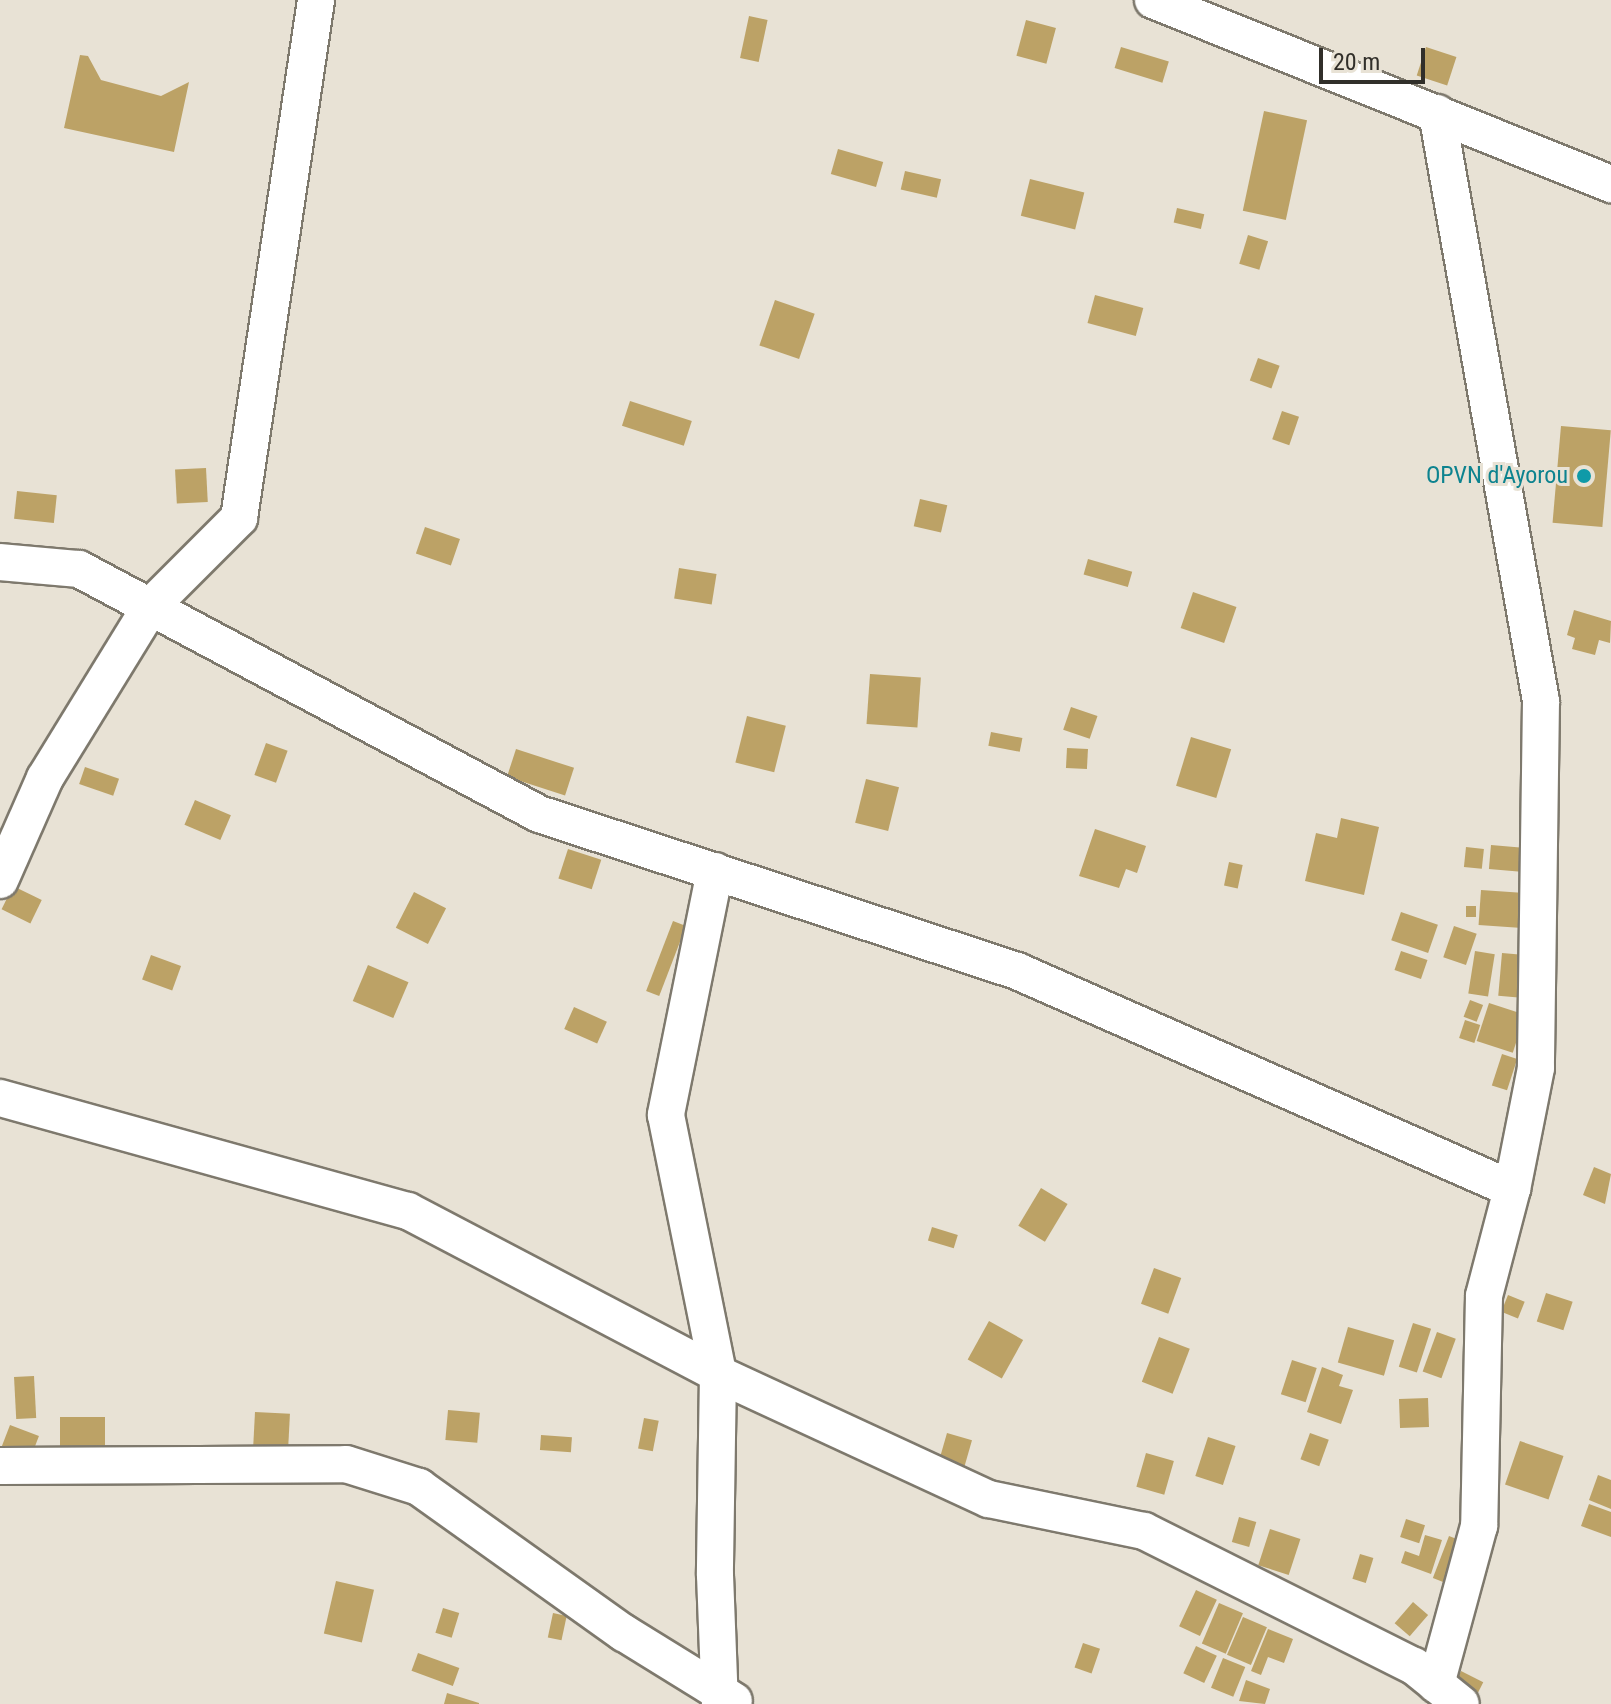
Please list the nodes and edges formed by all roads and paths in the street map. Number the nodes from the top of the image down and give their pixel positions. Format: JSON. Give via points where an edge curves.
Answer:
{"nodes":[{"id":1,"x":316,"y":0,"type":"edge"},
{"id":2,"x":1153,"y":0,"type":"edge"},
{"id":3,"x":1437,"y":113,"type":"junction"},
{"id":4,"x":1611,"y":184,"type":"edge"},
{"id":5,"x":0,"y":562,"type":"edge"},
{"id":6,"x":150,"y":607,"type":"junction"},
{"id":7,"x":715,"y":871,"type":"junction"},
{"id":8,"x":0,"y":880,"type":"edge"},
{"id":9,"x":0,"y":1098,"type":"edge"},
{"id":10,"x":1512,"y":1189,"type":"junction"},
{"id":11,"x":718,"y":1374,"type":"junction"},
{"id":12,"x":0,"y":1466,"type":"edge"},
{"id":13,"x":1448,"y":1694,"type":"edge"},
{"id":14,"x":726,"y":1700,"type":"edge"}],
"edges":[{"from":1,"to":6,"type":"street","via":[[239,518]]},
{"from":2,"to":3,"type":"street"},
{"from":3,"to":4,"type":"street"},
{"from":3,"to":10,"type":"street","via":[[1541,701],[1536,1068]]},
{"from":5,"to":6,"type":"street","via":[[79,569]]},
{"from":6,"to":7,"type":"street","via":[[539,814]]},
{"from":6,"to":8,"type":"street","via":[[45,778]]},
{"from":7,"to":10,"type":"street","via":[[1017,971]]},
{"from":7,"to":11,"type":"street","via":[[666,1115]]},
{"from":9,"to":11,"type":"street","via":[[408,1211]]},
{"from":10,"to":13,"type":"street","via":[[1484,1296],[1479,1526]]},
{"from":11,"to":13,"type":"street","via":[[989,1499],[1144,1531],[1414,1666]]},
{"from":11,"to":14,"type":"street","via":[[715,1575]]},
{"from":12,"to":14,"type":"street","via":[[346,1464],[419,1487]]}]}
